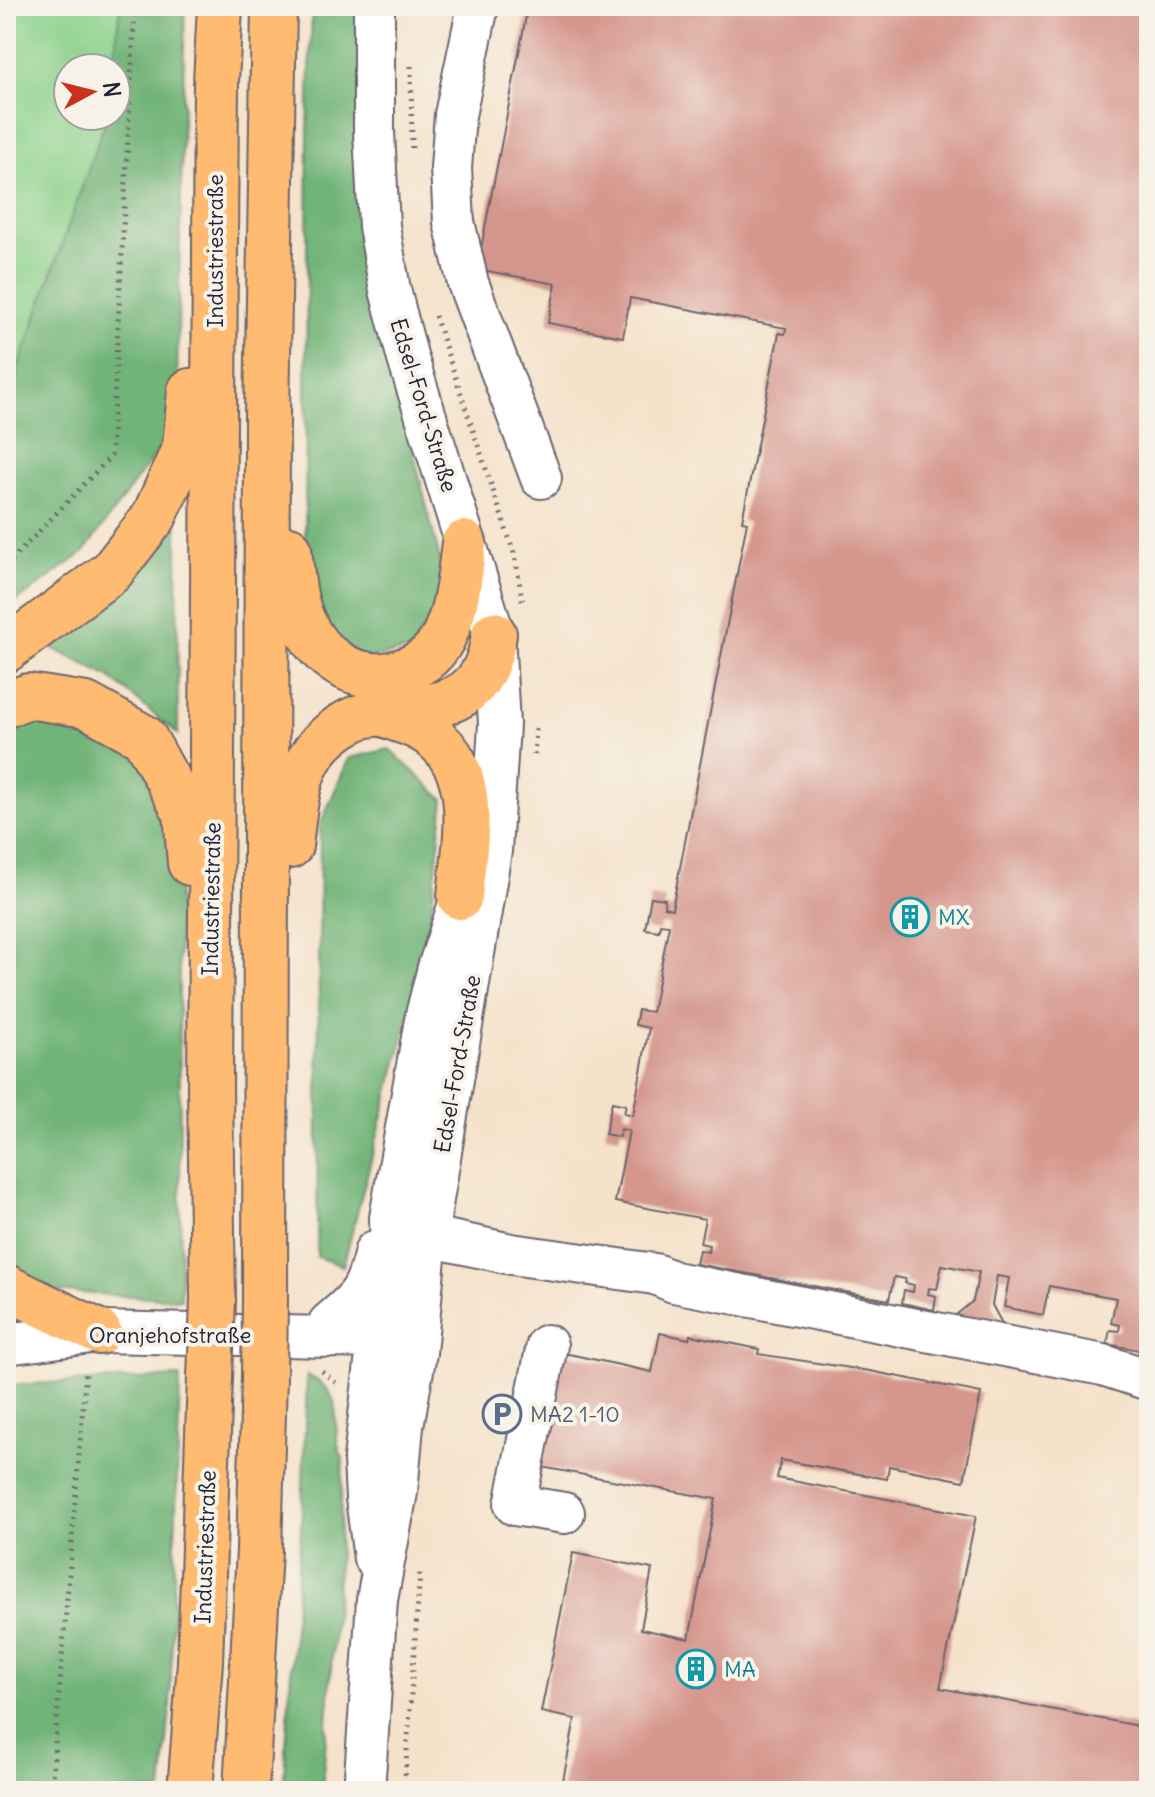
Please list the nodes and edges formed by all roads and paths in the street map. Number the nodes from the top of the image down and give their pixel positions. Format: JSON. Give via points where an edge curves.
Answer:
{"nodes":[{"id":1,"x":135,"y":6,"type":"edge"},
{"id":2,"x":220,"y":6,"type":"edge"},
{"id":3,"x":274,"y":6,"type":"edge"},
{"id":4,"x":374,"y":6,"type":"edge"},
{"id":5,"x":478,"y":6,"type":"edge"},
{"id":6,"x":216,"y":82,"type":"junction"},
{"id":7,"x":267,"y":417,"type":"junction"},
{"id":8,"x":541,"y":478,"type":"dead end"},
{"id":9,"x":464,"y":543,"type":"junction"},
{"id":10,"x":6,"y":566,"type":"edge"},
{"id":11,"x":494,"y":634,"type":"junction"},
{"id":12,"x":6,"y":650,"type":"edge"},
{"id":13,"x":6,"y":705,"type":"edge"},
{"id":14,"x":377,"y":713,"type":"junction"},
{"id":15,"x":495,"y":799,"type":"junction"},
{"id":16,"x":460,"y":897,"type":"junction"},
{"id":17,"x":267,"y":979,"type":"junction"},
{"id":18,"x":210,"y":1088,"type":"junction"},
{"id":19,"x":390,"y":1218,"type":"junction"},
{"id":20,"x":427,"y":1236,"type":"junction"},
{"id":21,"x":422,"y":1282,"type":"junction"},
{"id":22,"x":6,"y":1287,"type":"edge"},
{"id":23,"x":276,"y":1318,"type":"junction"},
{"id":24,"x":329,"y":1323,"type":"junction"},
{"id":25,"x":99,"y":1332,"type":"junction"},
{"id":26,"x":378,"y":1338,"type":"junction"},
{"id":27,"x":6,"y":1344,"type":"edge"},
{"id":28,"x":547,"y":1345,"type":"dead end"},
{"id":29,"x":317,"y":1368,"type":"dead end"},
{"id":30,"x":73,"y":1371,"type":"dead end"},
{"id":31,"x":1149,"y":1380,"type":"edge"},
{"id":32,"x":341,"y":1389,"type":"dead end"},
{"id":33,"x":385,"y":1424,"type":"junction"},
{"id":34,"x":564,"y":1513,"type":"dead end"},
{"id":35,"x":420,"y":1566,"type":"dead end"},
{"id":36,"x":51,"y":1791,"type":"edge"},
{"id":37,"x":190,"y":1791,"type":"edge"},
{"id":38,"x":246,"y":1791,"type":"edge"},
{"id":39,"x":364,"y":1791,"type":"edge"},
{"id":40,"x":404,"y":1791,"type":"edge"}],
"edges":[{"from":1,"to":10,"type":"path","via":[[111,456]]},
{"from":2,"to":6,"type":"highway","name":"Industriestraße"},
{"from":3,"to":7,"type":"highway"},
{"from":4,"to":9,"type":"street","name":"Edsel-Ford-Straße","via":[[379,226],[408,359]]},
{"from":5,"to":8,"type":"street","via":[[455,115],[454,222],[468,283]]},
{"from":6,"to":12,"type":"highway","via":[[185,447],[154,517],[111,572]]},
{"from":6,"to":18,"type":"highway","name":"Industriestraße"},
{"from":7,"to":9,"type":"highway","via":[[303,622],[321,652],[345,669],[391,675],[425,660],[442,641],[452,616]]},
{"from":7,"to":17,"type":"highway"},
{"from":9,"to":11,"type":"street","name":"Edsel-Ford-Straße"},
{"from":11,"to":14,"type":"highway","via":[[491,658],[470,690],[438,705]]},
{"from":11,"to":15,"type":"street","name":"Edsel-Ford-Straße","via":[[499,725]]},
{"from":13,"to":18,"type":"highway","via":[[28,696],[86,705],[144,737],[186,813]]},
{"from":14,"to":16,"type":"highway","via":[[429,732],[457,767],[465,799]]},
{"from":14,"to":17,"type":"highway","via":[[341,727],[312,754],[298,791]]},
{"from":15,"to":16,"type":"street","name":"Edsel-Ford-Straße"},
{"from":15,"to":20,"type":"street","name":"Edsel-Ford-Straße","via":[[481,925]]},
{"from":16,"to":19,"type":"street","name":"Edsel-Ford-Straße","via":[[426,1015]]},
{"from":17,"to":23,"type":"highway"},
{"from":18,"to":37,"type":"highway","name":"Industriestraße","bridge":true,"via":[[213,1300]]},
{"from":19,"to":24,"type":"street","name":"Edsel-Ford-Straße","via":[[361,1294]]},
{"from":19,"to":26,"type":"street","name":"Edsel-Ford-Straße","via":[[391,1258]]},
{"from":20,"to":21,"type":"street","name":"Edsel-Ford-Straße"},
{"from":20,"to":31,"type":"street","via":[[655,1274],[674,1282],[1103,1365]]},
{"from":21,"to":26,"type":"street","name":"Edsel-Ford-Straße","via":[[412,1306]]},
{"from":21,"to":33,"type":"street","name":"Edsel-Ford-Straße","via":[[416,1353]]},
{"from":22,"to":25,"type":"highway"},
{"from":23,"to":24,"type":"street","name":"Oranjehofstraße"},
{"from":23,"to":25,"type":"street","name":"Oranjehofstraße"},
{"from":23,"to":26,"type":"street","name":"Oranjehofstraße"},
{"from":23,"to":33,"type":"street","name":"Oranjehofstraße","via":[[339,1360]]},
{"from":23,"to":38,"type":"highway","bridge":true,"via":[[264,1377]]},
{"from":24,"to":26,"type":"street","via":[[357,1327]]},
{"from":25,"to":27,"type":"street","name":"Oranjehofstraße"},
{"from":26,"to":33,"type":"street","name":"Edsel-Ford-Straße"},
{"from":28,"to":34,"type":"street","via":[[515,1505]]},
{"from":29,"to":32,"type":"path"},
{"from":30,"to":36,"type":"path","via":[[86,1371]]},
{"from":33,"to":39,"type":"street","name":"Edsel-Ford-Straße","via":[[364,1459],[377,1600]]},
{"from":35,"to":40,"type":"path"}]}
